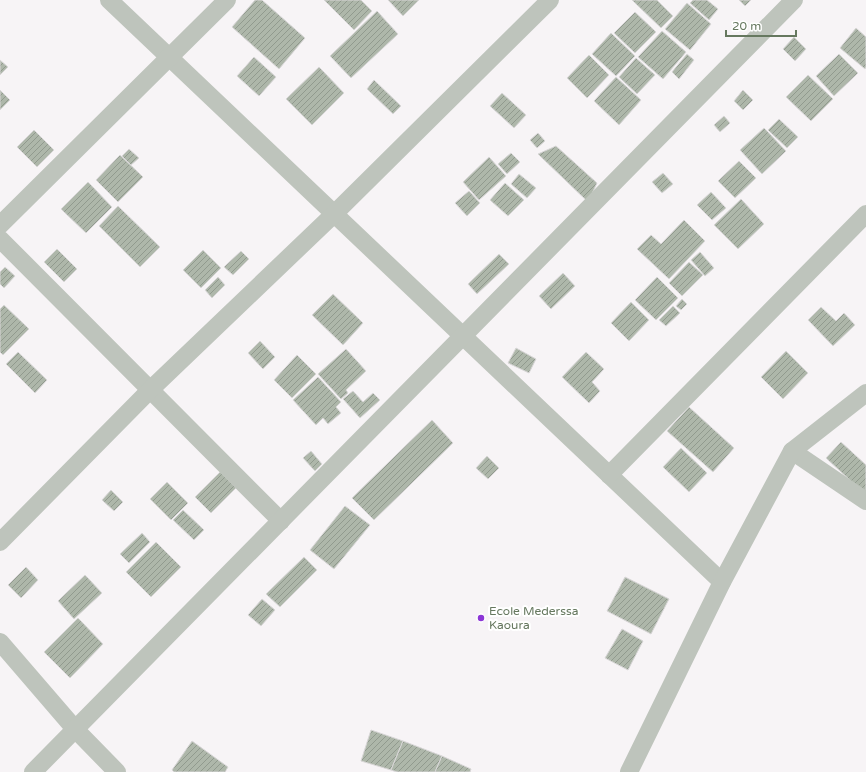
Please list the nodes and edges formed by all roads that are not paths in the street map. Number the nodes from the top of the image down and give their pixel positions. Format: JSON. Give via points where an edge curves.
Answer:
{"nodes":[{"id":1,"x":109,"y":0,"type":"edge"},
{"id":2,"x":227,"y":0,"type":"edge"},
{"id":3,"x":550,"y":0,"type":"edge"},
{"id":4,"x":794,"y":0,"type":"edge"},
{"id":5,"x":169,"y":57,"type":"junction"},
{"id":6,"x":334,"y":214,"type":"junction"},
{"id":7,"x":866,"y":214,"type":"edge"},
{"id":8,"x":0,"y":225,"type":"edge"},
{"id":9,"x":0,"y":239,"type":"edge"},
{"id":10,"x":463,"y":336,"type":"junction"},
{"id":11,"x":150,"y":390,"type":"junction"},
{"id":12,"x":866,"y":393,"type":"edge"},
{"id":13,"x":792,"y":451,"type":"junction"},
{"id":14,"x":609,"y":475,"type":"junction"},
{"id":15,"x":866,"y":501,"type":"edge"},
{"id":16,"x":281,"y":521,"type":"junction"},
{"id":17,"x":0,"y":542,"type":"edge"},
{"id":18,"x":722,"y":582,"type":"junction"},
{"id":19,"x":0,"y":642,"type":"edge"},
{"id":20,"x":75,"y":729,"type":"junction"},
{"id":21,"x":33,"y":772,"type":"edge"},
{"id":22,"x":117,"y":772,"type":"edge"},
{"id":23,"x":629,"y":772,"type":"edge"}],
"edges":[{"from":1,"to":5,"type":"street"},
{"from":2,"to":5,"type":"street"},
{"from":3,"to":6,"type":"street"},
{"from":4,"to":10,"type":"street"},
{"from":5,"to":6,"type":"street"},
{"from":5,"to":8,"type":"street"},
{"from":6,"to":10,"type":"street"},
{"from":6,"to":11,"type":"street"},
{"from":7,"to":14,"type":"street"},
{"from":9,"to":11,"type":"street"},
{"from":10,"to":14,"type":"street"},
{"from":10,"to":16,"type":"street"},
{"from":11,"to":16,"type":"street"},
{"from":11,"to":17,"type":"street"},
{"from":12,"to":13,"type":"street"},
{"from":13,"to":15,"type":"street"},
{"from":13,"to":18,"type":"street"},
{"from":14,"to":18,"type":"street"},
{"from":16,"to":20,"type":"street"},
{"from":18,"to":23,"type":"street"},
{"from":19,"to":20,"type":"street"},
{"from":20,"to":21,"type":"street"},
{"from":20,"to":22,"type":"street"}]}
